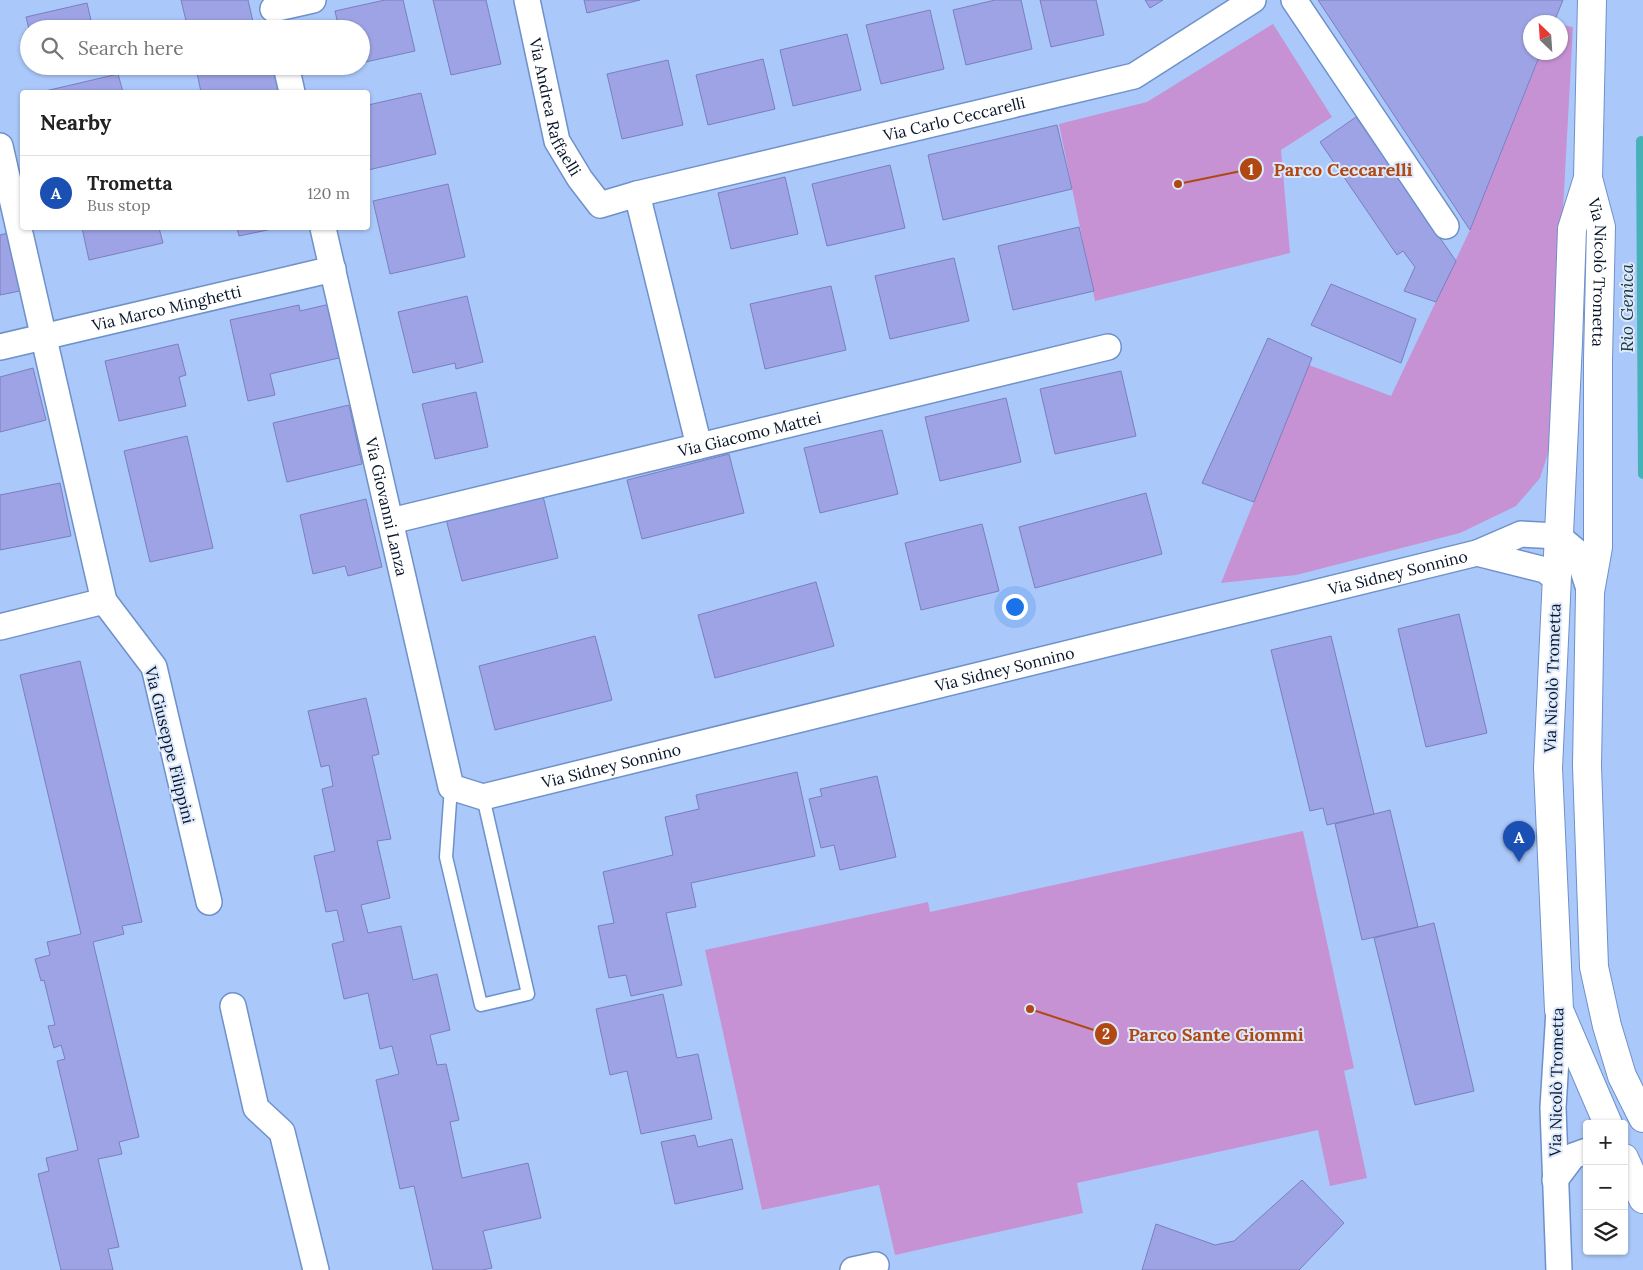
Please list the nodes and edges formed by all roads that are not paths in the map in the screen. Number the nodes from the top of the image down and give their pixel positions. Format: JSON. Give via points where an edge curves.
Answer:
{"nodes":[{"id":1,"x":313,"y":0,"type":"edge"},
{"id":2,"x":527,"y":0,"type":"edge"},
{"id":3,"x":1253,"y":0,"type":"edge"},
{"id":4,"x":1294,"y":0,"type":"edge"},
{"id":5,"x":1592,"y":0,"type":"edge"},
{"id":6,"x":274,"y":13,"type":"edge"},
{"id":7,"x":288,"y":75,"type":"edge"},
{"id":8,"x":292,"y":90,"type":"edge"},
{"id":9,"x":0,"y":146,"type":"edge"},
{"id":10,"x":1588,"y":178,"type":"junction"},
{"id":11,"x":637,"y":194,"type":"junction"},
{"id":12,"x":600,"y":205,"type":"joint"},
{"id":13,"x":1446,"y":226,"type":"dead end"},
{"id":14,"x":324,"y":230,"type":"edge"},
{"id":15,"x":333,"y":269,"type":"junction"},
{"id":16,"x":43,"y":337,"type":"junction"},
{"id":17,"x":0,"y":347,"type":"edge"},
{"id":18,"x":1108,"y":347,"type":"dead end"},
{"id":19,"x":699,"y":446,"type":"junction"},
{"id":20,"x":390,"y":521,"type":"junction"},
{"id":21,"x":1558,"y":536,"type":"junction"},
{"id":22,"x":1477,"y":553,"type":"junction"},
{"id":23,"x":1556,"y":579,"type":"junction"},
{"id":24,"x":1590,"y":592,"type":"junction"},
{"id":25,"x":104,"y":601,"type":"junction"},
{"id":26,"x":0,"y":627,"type":"edge"},
{"id":27,"x":451,"y":787,"type":"junction"},
{"id":28,"x":483,"y":798,"type":"junction"},
{"id":29,"x":209,"y":902,"type":"dead end"},
{"id":30,"x":234,"y":1006,"type":"dead end"},
{"id":31,"x":1559,"y":1010,"type":"junction"},
{"id":32,"x":1642,"y":1114,"type":"edge"},
{"id":33,"x":1606,"y":1120,"type":"edge"},
{"id":34,"x":1583,"y":1153,"type":"edge"},
{"id":35,"x":1627,"y":1165,"type":"edge"},
{"id":36,"x":1554,"y":1180,"type":"junction"},
{"id":37,"x":1628,"y":1185,"type":"edge"},
{"id":38,"x":1643,"y":1199,"type":"edge"},
{"id":39,"x":316,"y":1270,"type":"edge"},
{"id":40,"x":1559,"y":1270,"type":"edge"}],
"edges":[{"from":1,"to":6,"type":"street"},
{"from":2,"to":12,"type":"street","name":"Via Andrea Raffaelli","via":[[556,141]]},
{"from":3,"to":11,"type":"street","name":"Via Carlo Ceccarelli","via":[[1134,76]]},
{"from":4,"to":13,"type":"street"},
{"from":5,"to":10,"type":"street","name":"Via Nicolò Trometta"},
{"from":7,"to":8,"type":"street"},
{"from":9,"to":16,"type":"street"},
{"from":10,"to":21,"type":"street","name":"Via Nicolò Trometta","via":[[1572,229]]},
{"from":10,"to":24,"type":"street","name":"Via Nicolò Trometta","via":[[1601,227],[1598,548]]},
{"from":11,"to":12,"type":"street","name":"Via Carlo Ceccarelli"},
{"from":11,"to":19,"type":"street"},
{"from":14,"to":15,"type":"street","name":"Via Giovanni Lanza"},
{"from":15,"to":16,"type":"street","name":"Via Marco Minghetti"},
{"from":15,"to":20,"type":"street","name":"Via Giovanni Lanza"},
{"from":16,"to":17,"type":"street","name":"Via Marco Minghetti"},
{"from":16,"to":25,"type":"street"},
{"from":18,"to":19,"type":"street","name":"Via Giacomo Mattei"},
{"from":19,"to":20,"type":"street","name":"Via Giacomo Mattei"},
{"from":20,"to":27,"type":"street","name":"Via Giovanni Lanza"},
{"from":21,"to":22,"type":"street","via":[[1521,534]]},
{"from":21,"to":23,"type":"street","name":"Via Nicolò Trometta"},
{"from":21,"to":24,"type":"street","via":[[1577,552]]},
{"from":22,"to":23,"type":"street","name":"Via Sidney Sonnino","via":[[1544,570]]},
{"from":22,"to":28,"type":"street","name":"Via Sidney Sonnino"},
{"from":23,"to":31,"type":"street","name":"Via Nicolò Trometta","via":[[1548,768]]},
{"from":24,"to":32,"type":"street","name":"Via Nicolò Trometta","via":[[1587,766],[1594,967],[1622,1076]]},
{"from":25,"to":26,"type":"street"},
{"from":25,"to":29,"type":"street","name":"Via Giuseppe Filippini","via":[[154,667]]},
{"from":27,"to":28,"type":"street"},
{"from":27,"to":28,"type":"lane","via":[[446,857],[481,1005],[528,994]]},
{"from":30,"to":39,"type":"street","via":[[256,1108],[282,1132]]},
{"from":31,"to":33,"type":"street"},
{"from":31,"to":36,"type":"street","name":"Via Nicolò Trometta","via":[[1553,1108]]},
{"from":34,"to":36,"type":"street","name":"Via Nicolò Trometta","via":[[1573,1156]]},
{"from":35,"to":38,"type":"street"},
{"from":36,"to":40,"type":"street","name":"Via Nicolò Trometta"},
{"from":37,"to":38,"type":"street"}]}
